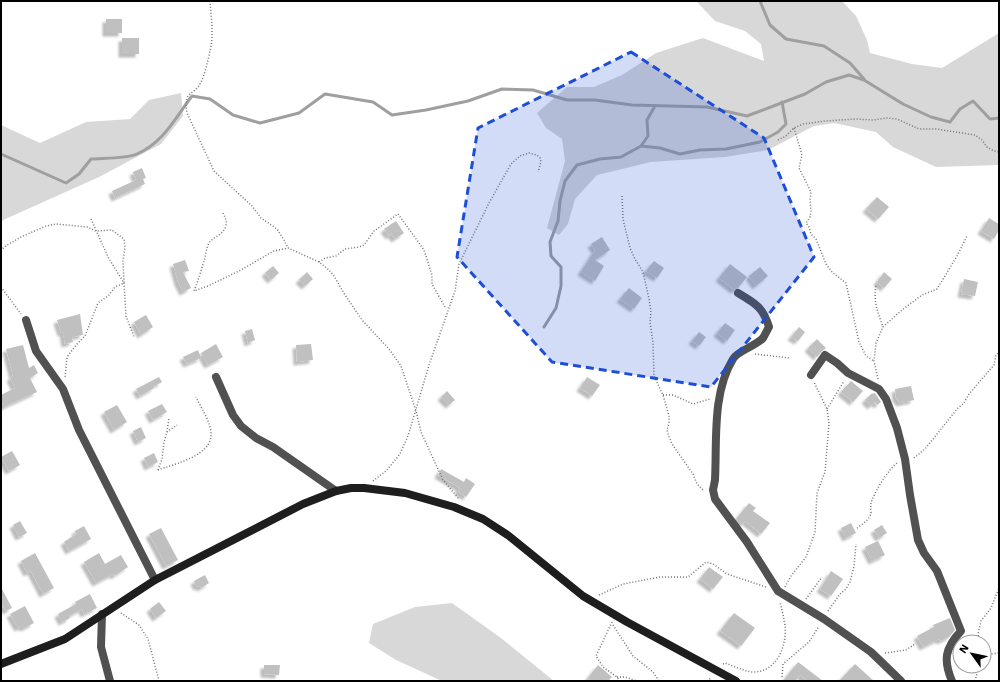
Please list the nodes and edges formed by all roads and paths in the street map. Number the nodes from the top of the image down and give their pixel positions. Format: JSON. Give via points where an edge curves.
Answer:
{"nodes":[{"id":1,"x":210,"y":1,"type":"edge"},
{"id":2,"x":794,"y":128,"type":"junction"},
{"id":3,"x":778,"y":140,"type":"dead end"},
{"id":4,"x":999,"y":152,"type":"edge"},
{"id":5,"x":538,"y":172,"type":"dead end"},
{"id":6,"x":622,"y":196,"type":"dead end"},
{"id":7,"x":223,"y":213,"type":"dead end"},
{"id":8,"x":91,"y":219,"type":"dead end"},
{"id":9,"x":96,"y":231,"type":"junction"},
{"id":10,"x":967,"y":236,"type":"dead end"},
{"id":11,"x":288,"y":248,"type":"junction"},
{"id":12,"x":1,"y":251,"type":"edge"},
{"id":13,"x":319,"y":262,"type":"junction"},
{"id":14,"x":124,"y":283,"type":"junction"},
{"id":15,"x":876,"y":286,"type":"dead end"},
{"id":16,"x":1,"y":287,"type":"edge"},
{"id":17,"x":738,"y":293,"type":"dead end"},
{"id":18,"x":448,"y":309,"type":"junction"},
{"id":19,"x":26,"y":320,"type":"joint"},
{"id":20,"x":883,"y":327,"type":"junction"},
{"id":21,"x":134,"y":337,"type":"dead end"},
{"id":22,"x":999,"y":352,"type":"edge"},
{"id":23,"x":739,"y":354,"type":"junction"},
{"id":24,"x":790,"y":358,"type":"dead end"},
{"id":25,"x":874,"y":361,"type":"junction"},
{"id":26,"x":848,"y":372,"type":"junction"},
{"id":27,"x":811,"y":374,"type":"joint"},
{"id":28,"x":216,"y":378,"type":"dead end"},
{"id":29,"x":879,"y":389,"type":"junction"},
{"id":30,"x":63,"y":390,"type":"junction"},
{"id":31,"x":663,"y":395,"type":"junction"},
{"id":32,"x":196,"y":397,"type":"dead end"},
{"id":33,"x":719,"y":397,"type":"junction"},
{"id":34,"x":827,"y":408,"type":"junction"},
{"id":35,"x":416,"y":411,"type":"junction"},
{"id":36,"x":168,"y":418,"type":"dead end"},
{"id":37,"x":177,"y":425,"type":"dead end"},
{"id":38,"x":168,"y":432,"type":"junction"},
{"id":39,"x":905,"y":463,"type":"junction"},
{"id":40,"x":364,"y":488,"type":"junction"},
{"id":41,"x":336,"y":491,"type":"junction"},
{"id":42,"x":715,"y":499,"type":"junction"},
{"id":43,"x":470,"y":513,"type":"junction"},
{"id":44,"x":857,"y":528,"type":"dead end"},
{"id":45,"x":822,"y":577,"type":"dead end"},
{"id":46,"x":155,"y":580,"type":"junction"},
{"id":47,"x":999,"y":588,"type":"edge"},
{"id":48,"x":780,"y":592,"type":"junction"},
{"id":49,"x":590,"y":600,"type":"junction"},
{"id":50,"x":801,"y":605,"type":"junction"},
{"id":51,"x":112,"y":608,"type":"junction"},
{"id":52,"x":102,"y":614,"type":"junction"},
{"id":53,"x":616,"y":615,"type":"junction"},
{"id":54,"x":612,"y":623,"type":"junction"},
{"id":55,"x":978,"y":634,"type":"edge"},
{"id":56,"x":915,"y":644,"type":"dead end"},
{"id":57,"x":876,"y":656,"type":"junction"},
{"id":58,"x":1,"y":664,"type":"edge"},
{"id":59,"x":719,"y":672,"type":"junction"},
{"id":60,"x":617,"y":677,"type":"junction"},
{"id":61,"x":110,"y":681,"type":"edge"},
{"id":62,"x":159,"y":681,"type":"edge"},
{"id":63,"x":620,"y":681,"type":"edge"},
{"id":64,"x":637,"y":681,"type":"edge"},
{"id":65,"x":659,"y":681,"type":"edge"},
{"id":66,"x":736,"y":681,"type":"edge"},
{"id":67,"x":901,"y":681,"type":"edge"},
{"id":68,"x":952,"y":681,"type":"edge"}],
"edges":[{"from":1,"to":11,"type":"path","via":[[210,49],[201,82],[189,94],[187,114],[214,171],[252,206],[261,218],[277,229]]},
{"from":2,"to":3,"type":"path"},
{"from":2,"to":4,"type":"path","via":[[825,121],[897,119],[918,129],[974,135]]},
{"from":2,"to":25,"type":"path","via":[[802,155],[799,168],[811,192],[811,211],[806,223],[826,264],[846,283],[859,342],[866,356]]},
{"from":5,"to":18,"type":"path","via":[[541,162],[536,155],[529,153],[520,156],[511,164],[464,252]]},
{"from":6,"to":31,"type":"path","via":[[623,219],[630,248],[644,272],[651,312],[654,376]]},
{"from":7,"to":11,"type":"path","via":[[226,225],[208,245],[194,291],[239,271],[274,251]]},
{"from":8,"to":9,"type":"path"},
{"from":9,"to":12,"type":"path","via":[[87,227],[56,224],[46,226],[14,240]]},
{"from":9,"to":14,"type":"path","via":[[108,258]]},
{"from":9,"to":14,"type":"path","via":[[112,230],[124,239]]},
{"from":10,"to":20,"type":"path","via":[[936,289],[922,295]]},
{"from":11,"to":13,"type":"path"},
{"from":13,"to":18,"type":"path","via":[[336,256],[345,249],[364,245],[374,231],[398,214],[424,250],[432,275],[432,284]]},
{"from":13,"to":35,"type":"path","via":[[334,276],[362,320],[401,366]]},
{"from":14,"to":21,"type":"path","via":[[126,316]]},
{"from":14,"to":30,"type":"path","via":[[115,287],[98,303],[85,336],[67,356]]},
{"from":15,"to":20,"type":"path","via":[[876,304]]},
{"from":16,"to":19,"type":"path"},
{"from":17,"to":23,"type":"street","via":[[762,309],[768,327],[763,338]]},
{"from":18,"to":35,"type":"path"},
{"from":19,"to":30,"type":"street","via":[[36,351]]},
{"from":20,"to":25,"type":"path","via":[[876,343]]},
{"from":22,"to":39,"type":"path","via":[[994,365],[968,394],[964,403],[925,448]]},
{"from":23,"to":24,"type":"path"},
{"from":23,"to":33,"type":"street","via":[[734,356],[726,372]]},
{"from":25,"to":29,"type":"path"},
{"from":26,"to":27,"type":"street","via":[[825,355]]},
{"from":26,"to":29,"type":"street"},
{"from":26,"to":34,"type":"path","via":[[841,388]]},
{"from":27,"to":34,"type":"path"},
{"from":28,"to":41,"type":"street","via":[[233,415],[241,426]]},
{"from":29,"to":39,"type":"street","via":[[897,428]]},
{"from":30,"to":46,"type":"street","via":[[79,430]]},
{"from":31,"to":33,"type":"path","via":[[673,395],[693,404]]},
{"from":31,"to":42,"type":"path","via":[[669,416],[667,430],[672,444],[697,484]]},
{"from":32,"to":38,"type":"path","via":[[210,426],[211,440],[205,451],[158,470]]},
{"from":33,"to":42,"type":"street","via":[[713,490]]},
{"from":34,"to":48,"type":"path","via":[[829,423],[825,472],[817,492],[815,532],[806,557]]},
{"from":35,"to":40,"type":"path","via":[[400,454],[386,471]]},
{"from":35,"to":43,"type":"path","via":[[422,432],[443,480]]},
{"from":36,"to":38,"type":"path"},
{"from":37,"to":38,"type":"path"},
{"from":39,"to":44,"type":"path","via":[[896,463],[883,478],[870,506],[871,515]]},
{"from":39,"to":68,"type":"street","via":[[918,540],[936,571],[961,631],[947,653]]},
{"from":40,"to":41,"type":"street"},
{"from":40,"to":43,"type":"street","via":[[405,493]]},
{"from":41,"to":46,"type":"street","via":[[303,504]]},
{"from":42,"to":48,"type":"street"},
{"from":43,"to":49,"type":"street","via":[[509,536]]},
{"from":45,"to":50,"type":"path"},
{"from":46,"to":51,"type":"street"},
{"from":47,"to":55,"type":"path","via":[[991,608],[981,621]]},
{"from":48,"to":49,"type":"path","via":[[727,574],[706,562],[688,577],[660,577],[623,584]]},
{"from":48,"to":50,"type":"street"},
{"from":48,"to":59,"type":"path","via":[[785,639],[777,660],[770,668],[761,672],[750,672],[725,663]]},
{"from":49,"to":53,"type":"street"},
{"from":50,"to":57,"type":"street"},
{"from":51,"to":52,"type":"street"},
{"from":51,"to":62,"type":"path","via":[[139,625],[148,638]]},
{"from":52,"to":58,"type":"street","via":[[65,639]]},
{"from":52,"to":61,"type":"street","via":[[101,647]]},
{"from":53,"to":54,"type":"path"},
{"from":53,"to":59,"type":"street"},
{"from":54,"to":60,"type":"path","via":[[596,656],[603,667]]},
{"from":54,"to":65,"type":"path","via":[[633,656],[653,672]]},
{"from":56,"to":57,"type":"path","via":[[906,650]]},
{"from":57,"to":67,"type":"street"},
{"from":59,"to":66,"type":"street"},
{"from":60,"to":63,"type":"path"},
{"from":60,"to":64,"type":"path"}]}
